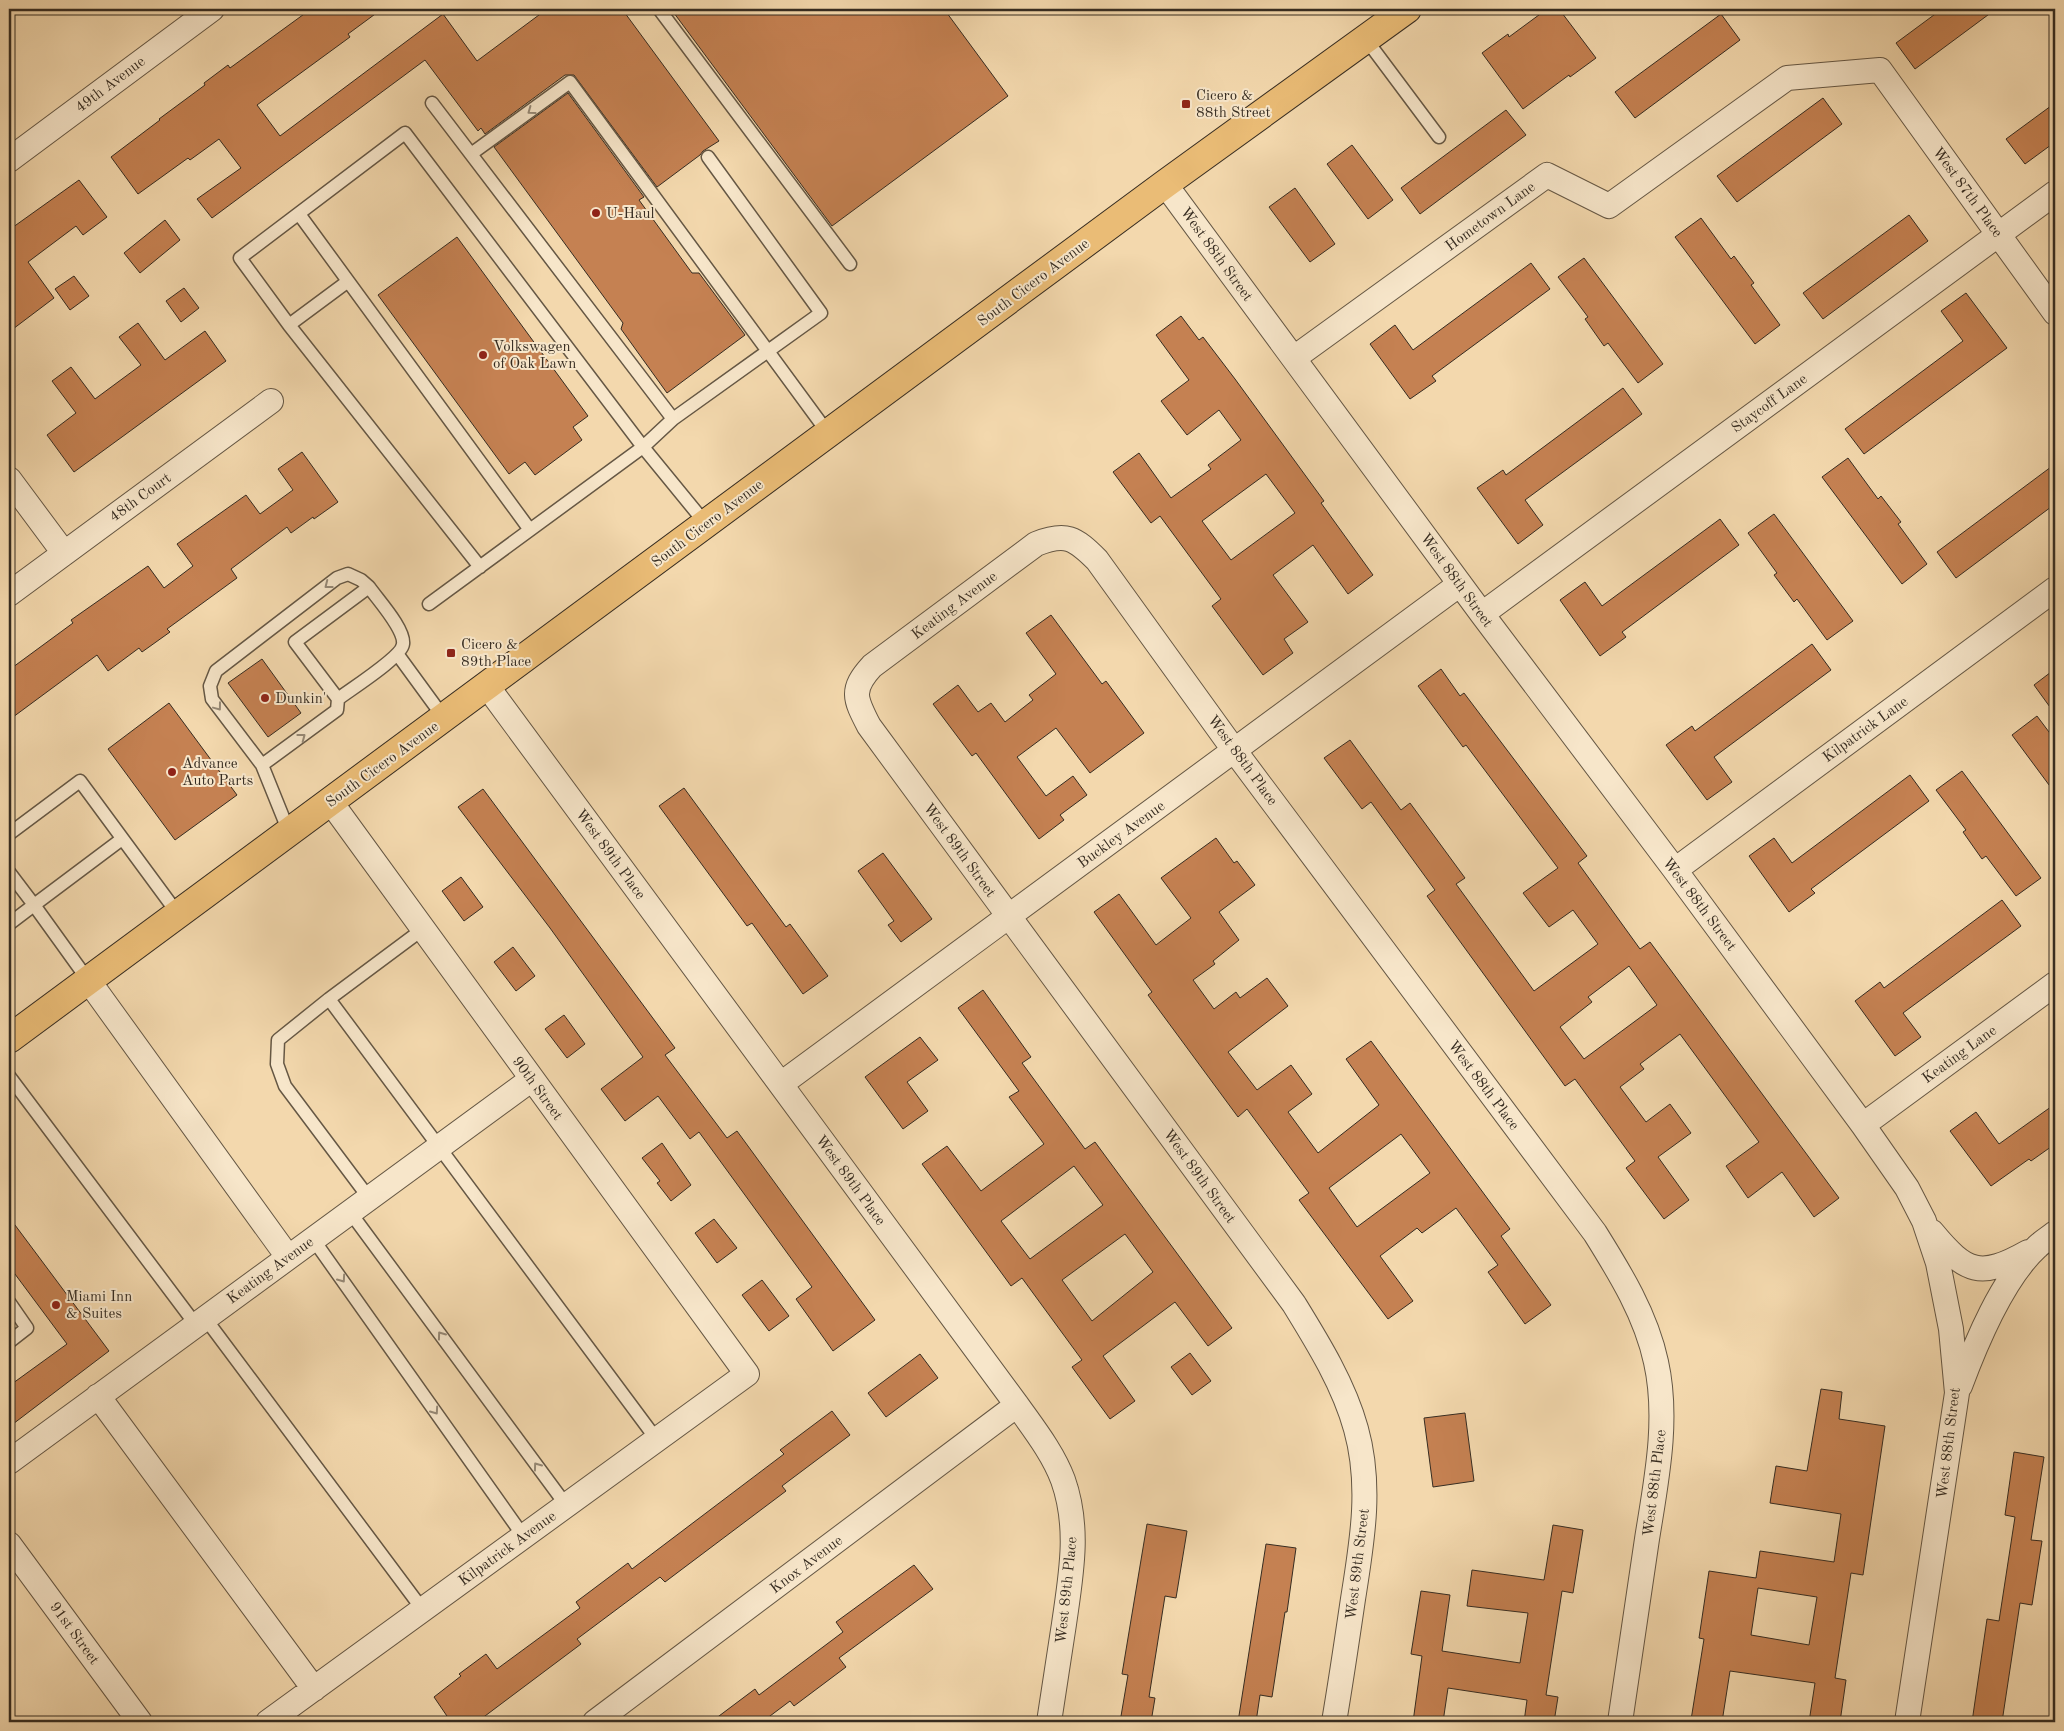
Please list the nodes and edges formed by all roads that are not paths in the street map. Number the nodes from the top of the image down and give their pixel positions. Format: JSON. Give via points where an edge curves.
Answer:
{"nodes":[{"id":1,"x":212,"y":9,"type":"edge"},
{"id":2,"x":659,"y":9,"type":"edge"},
{"id":3,"x":1407,"y":9,"type":"edge"},
{"id":4,"x":1365,"y":38,"type":"junction"},
{"id":5,"x":1880,"y":70,"type":"joint"},
{"id":6,"x":432,"y":103,"type":"dead end"},
{"id":7,"x":1439,"y":137,"type":"dead end"},
{"id":8,"x":471,"y":154,"type":"junction"},
{"id":9,"x":708,"y":157,"type":"dead end"},
{"id":10,"x":9,"y":160,"type":"edge"},
{"id":11,"x":1165,"y":184,"type":"junction"},
{"id":12,"x":2055,"y":193,"type":"edge"},
{"id":13,"x":299,"y":214,"type":"junction"},
{"id":14,"x":1998,"y":234,"type":"junction"},
{"id":15,"x":850,"y":264,"type":"dead end"},
{"id":16,"x":347,"y":282,"type":"junction"},
{"id":17,"x":2055,"y":313,"type":"edge"},
{"id":18,"x":288,"y":326,"type":"junction"},
{"id":19,"x":768,"y":351,"type":"junction"},
{"id":20,"x":1294,"y":358,"type":"junction"},
{"id":21,"x":271,"y":401,"type":"dead end"},
{"id":22,"x":673,"y":420,"type":"junction"},
{"id":23,"x":828,"y":433,"type":"junction"},
{"id":24,"x":643,"y":447,"type":"junction"},
{"id":25,"x":9,"y":479,"type":"edge"},
{"id":26,"x":706,"y":524,"type":"junction"},
{"id":27,"x":530,"y":530,"type":"junction"},
{"id":28,"x":1066,"y":536,"type":"joint"},
{"id":29,"x":64,"y":553,"type":"junction"},
{"id":30,"x":480,"y":567,"type":"junction"},
{"id":31,"x":1460,"y":584,"type":"junction"},
{"id":32,"x":369,"y":587,"type":"junction"},
{"id":33,"x":2055,"y":589,"type":"edge"},
{"id":34,"x":9,"y":594,"type":"edge"},
{"id":35,"x":429,"y":604,"type":"dead end"},
{"id":36,"x":1482,"y":614,"type":"junction"},
{"id":37,"x":398,"y":655,"type":"junction"},
{"id":38,"x":488,"y":686,"type":"junction"},
{"id":39,"x":857,"y":692,"type":"joint"},
{"id":40,"x":338,"y":699,"type":"junction"},
{"id":41,"x":444,"y":718,"type":"junction"},
{"id":42,"x":1234,"y":750,"type":"junction"},
{"id":43,"x":262,"y":765,"type":"junction"},
{"id":44,"x":330,"y":802,"type":"junction"},
{"id":45,"x":289,"y":832,"type":"junction"},
{"id":46,"x":9,"y":834,"type":"edge"},
{"id":47,"x":122,"y":839,"type":"junction"},
{"id":48,"x":1675,"y":870,"type":"junction"},
{"id":49,"x":9,"y":872,"type":"edge"},
{"id":50,"x":34,"y":905,"type":"junction"},
{"id":51,"x":178,"y":914,"type":"junction"},
{"id":52,"x":1009,"y":916,"type":"junction"},
{"id":53,"x":9,"y":924,"type":"edge"},
{"id":54,"x":423,"y":929,"type":"junction"},
{"id":55,"x":88,"y":980,"type":"junction"},
{"id":56,"x":2055,"y":984,"type":"edge"},
{"id":57,"x":330,"y":998,"type":"junction"},
{"id":58,"x":9,"y":1039,"type":"edge"},
{"id":59,"x":9,"y":1076,"type":"edge"},
{"id":60,"x":532,"y":1079,"type":"junction"},
{"id":61,"x":781,"y":1084,"type":"junction"},
{"id":62,"x":1863,"y":1125,"type":"junction"},
{"id":63,"x":440,"y":1146,"type":"junction"},
{"id":64,"x":369,"y":1198,"type":"junction"},
{"id":65,"x":350,"y":1212,"type":"junction"},
{"id":66,"x":1924,"y":1221,"type":"junction"},
{"id":67,"x":2055,"y":1233,"type":"edge"},
{"id":68,"x":313,"y":1239,"type":"junction"},
{"id":69,"x":2036,"y":1248,"type":"junction"},
{"id":70,"x":288,"y":1257,"type":"junction"},
{"id":71,"x":9,"y":1302,"type":"edge"},
{"id":72,"x":201,"y":1321,"type":"junction"},
{"id":73,"x":9,"y":1342,"type":"edge"},
{"id":74,"x":747,"y":1374,"type":"joint"},
{"id":75,"x":1957,"y":1393,"type":"junction"},
{"id":76,"x":98,"y":1396,"type":"junction"},
{"id":77,"x":1018,"y":1405,"type":"junction"},
{"id":78,"x":657,"y":1440,"type":"junction"},
{"id":79,"x":9,"y":1462,"type":"edge"},
{"id":80,"x":566,"y":1505,"type":"junction"},
{"id":81,"x":524,"y":1536,"type":"junction"},
{"id":82,"x":9,"y":1544,"type":"edge"},
{"id":83,"x":423,"y":1610,"type":"junction"},
{"id":84,"x":314,"y":1689,"type":"junction"},
{"id":85,"x":140,"y":1722,"type":"edge"},
{"id":86,"x":268,"y":1722,"type":"edge"},
{"id":87,"x":595,"y":1722,"type":"edge"},
{"id":88,"x":1049,"y":1722,"type":"edge"},
{"id":89,"x":1334,"y":1722,"type":"edge"},
{"id":90,"x":1620,"y":1722,"type":"edge"},
{"id":91,"x":1907,"y":1722,"type":"edge"}],
"edges":[{"from":1,"to":10,"type":"street","name":"49th Avenue"},
{"from":2,"to":15,"type":"lane"},
{"from":3,"to":4,"type":"main road","name":"South Cicero Avenue"},
{"from":4,"to":7,"type":"lane"},
{"from":4,"to":11,"type":"main road","name":"South Cicero Avenue"},
{"from":5,"to":14,"type":"street","name":"West 87th Place"},
{"from":5,"to":20,"type":"street","name":"Hometown Lane","via":[[1787,78],[1609,206],[1546,175]]},
{"from":6,"to":8,"type":"lane"},
{"from":19,"to":8,"type":"lane","one_way":true,"via":[[570,82]]},
{"from":8,"to":22,"type":"lane"},
{"from":9,"to":19,"type":"lane","via":[[821,313]]},
{"from":11,"to":20,"type":"street","name":"West 88th Street"},
{"from":11,"to":23,"type":"main road","name":"South Cicero Avenue"},
{"from":12,"to":14,"type":"street","name":"Staycoff Lane"},
{"from":13,"to":16,"type":"lane"},
{"from":13,"to":18,"type":"lane","via":[[240,258]]},
{"from":13,"to":24,"type":"lane","via":[[405,133]]},
{"from":14,"to":17,"type":"street","name":"West 87th Place"},
{"from":14,"to":36,"type":"street","name":"Staycoff Lane"},
{"from":16,"to":18,"type":"lane"},
{"from":16,"to":27,"type":"lane"},
{"from":18,"to":30,"type":"lane"},
{"from":19,"to":22,"type":"lane"},
{"from":19,"to":23,"type":"lane"},
{"from":20,"to":31,"type":"street","name":"West 88th Street"},
{"from":21,"to":29,"type":"street","name":"48th Court"},
{"from":22,"to":24,"type":"lane"},
{"from":23,"to":26,"type":"main road","name":"South Cicero Avenue"},
{"from":24,"to":26,"type":"lane"},
{"from":24,"to":27,"type":"lane"},
{"from":25,"to":29,"type":"street"},
{"from":26,"to":38,"type":"main road","name":"South Cicero Avenue"},
{"from":27,"to":30,"type":"lane"},
{"from":28,"to":39,"type":"street","name":"Keating Avenue","via":[[1036,544],[872,666],[860,679]]},
{"from":28,"to":42,"type":"street","name":"West 88th Place","via":[[1081,544],[1097,560]]},
{"from":29,"to":34,"type":"street","name":"48th Court"},
{"from":30,"to":35,"type":"lane"},
{"from":31,"to":36,"type":"street","name":"West 88th Street"},
{"from":31,"to":42,"type":"street","name":"Buckley Avenue"},
{"from":32,"to":37,"type":"lane","via":[[400,630],[403,644]]},
{"from":32,"to":40,"type":"lane","via":[[295,642]]},
{"from":32,"to":43,"type":"lane","one_way":true,"via":[[348,574],[337,578],[216,671],[210,686],[212,699]]},
{"from":33,"to":48,"type":"street","name":"Kilpatrick Lane"},
{"from":36,"to":48,"type":"street","name":"West 88th Street"},
{"from":37,"to":40,"type":"lane"},
{"from":37,"to":41,"type":"lane"},
{"from":38,"to":41,"type":"main road","name":"South Cicero Avenue"},
{"from":38,"to":61,"type":"street","name":"West 89th Place"},
{"from":39,"to":52,"type":"street","name":"West 89th Street","via":[[859,706],[869,726]]},
{"from":43,"to":40,"type":"lane","one_way":true,"via":[[338,710]]},
{"from":41,"to":44,"type":"main road","name":"South Cicero Avenue"},
{"from":42,"to":52,"type":"street","name":"Buckley Avenue"},
{"from":42,"to":90,"type":"street","name":"West 88th Place","via":[[1595,1233],[1621,1274],[1642,1319],[1656,1362],[1661,1406],[1660,1454]]},
{"from":43,"to":45,"type":"lane"},
{"from":44,"to":45,"type":"main road","name":"South Cicero Avenue"},
{"from":44,"to":54,"type":"street","name":"90th Street"},
{"from":45,"to":51,"type":"main road","name":"South Cicero Avenue"},
{"from":46,"to":47,"type":"lane","via":[[80,781]]},
{"from":47,"to":50,"type":"lane"},
{"from":47,"to":51,"type":"lane"},
{"from":48,"to":62,"type":"street","name":"West 88th Street"},
{"from":49,"to":50,"type":"lane"},
{"from":50,"to":53,"type":"lane"},
{"from":50,"to":55,"type":"lane"},
{"from":51,"to":55,"type":"main road","name":"South Cicero Avenue"},
{"from":52,"to":61,"type":"street","name":"Buckley Avenue"},
{"from":52,"to":89,"type":"street","name":"West 89th Street","via":[[1294,1304],[1339,1385],[1356,1429],[1364,1466],[1365,1505]]},
{"from":54,"to":57,"type":"lane"},
{"from":54,"to":60,"type":"street","name":"90th Street"},
{"from":55,"to":58,"type":"main road","name":"South Cicero Avenue"},
{"from":55,"to":70,"type":"street"},
{"from":56,"to":62,"type":"street","name":"Keating Lane"},
{"from":57,"to":63,"type":"lane"},
{"from":57,"to":64,"type":"lane","via":[[278,1040],[277,1064],[285,1086]]},
{"from":59,"to":72,"type":"lane"},
{"from":60,"to":63,"type":"street","name":"Keating Avenue"},
{"from":60,"to":74,"type":"street","name":"90th Street"},
{"from":61,"to":77,"type":"street","name":"West 89th Place"},
{"from":62,"to":66,"type":"street","name":"West 88th Street","via":[[1907,1188]]},
{"from":63,"to":64,"type":"street","name":"Keating Avenue"},
{"from":63,"to":78,"type":"lane"},
{"from":64,"to":65,"type":"street","name":"Keating Avenue"},
{"from":65,"to":68,"type":"street","name":"Keating Avenue"},
{"from":80,"to":65,"type":"lane","one_way":true},
{"from":66,"to":69,"type":"street","via":[[1952,1255],[1980,1269],[1995,1268]]},
{"from":66,"to":75,"type":"street","name":"West 88th Street","via":[[1938,1263],[1951,1329]]},
{"from":67,"to":69,"type":"street"},
{"from":68,"to":70,"type":"street","name":"Keating Avenue"},
{"from":68,"to":81,"type":"lane","one_way":true},
{"from":69,"to":75,"type":"street","via":[[1994,1309],[1973,1350]]},
{"from":70,"to":72,"type":"street","name":"Keating Avenue"},
{"from":71,"to":73,"type":"lane","via":[[27,1328]]},
{"from":72,"to":76,"type":"street","name":"Keating Avenue"},
{"from":72,"to":83,"type":"lane"},
{"from":74,"to":78,"type":"street","name":"Kilpatrick Avenue"},
{"from":75,"to":91,"type":"street","name":"West 88th Street"},
{"from":76,"to":79,"type":"street","name":"Keating Avenue"},
{"from":76,"to":84,"type":"street"},
{"from":77,"to":87,"type":"street","name":"Knox Avenue"},
{"from":77,"to":88,"type":"street","name":"West 89th Place","via":[[1049,1450],[1063,1480],[1072,1511],[1072,1571]]},
{"from":78,"to":80,"type":"street","name":"Kilpatrick Avenue"},
{"from":80,"to":81,"type":"street","name":"Kilpatrick Avenue"},
{"from":81,"to":83,"type":"street","name":"Kilpatrick Avenue"},
{"from":82,"to":85,"type":"street","name":"91st Street"},
{"from":83,"to":84,"type":"street","name":"Kilpatrick Avenue"},
{"from":84,"to":86,"type":"street","name":"Kilpatrick Avenue"}]}
